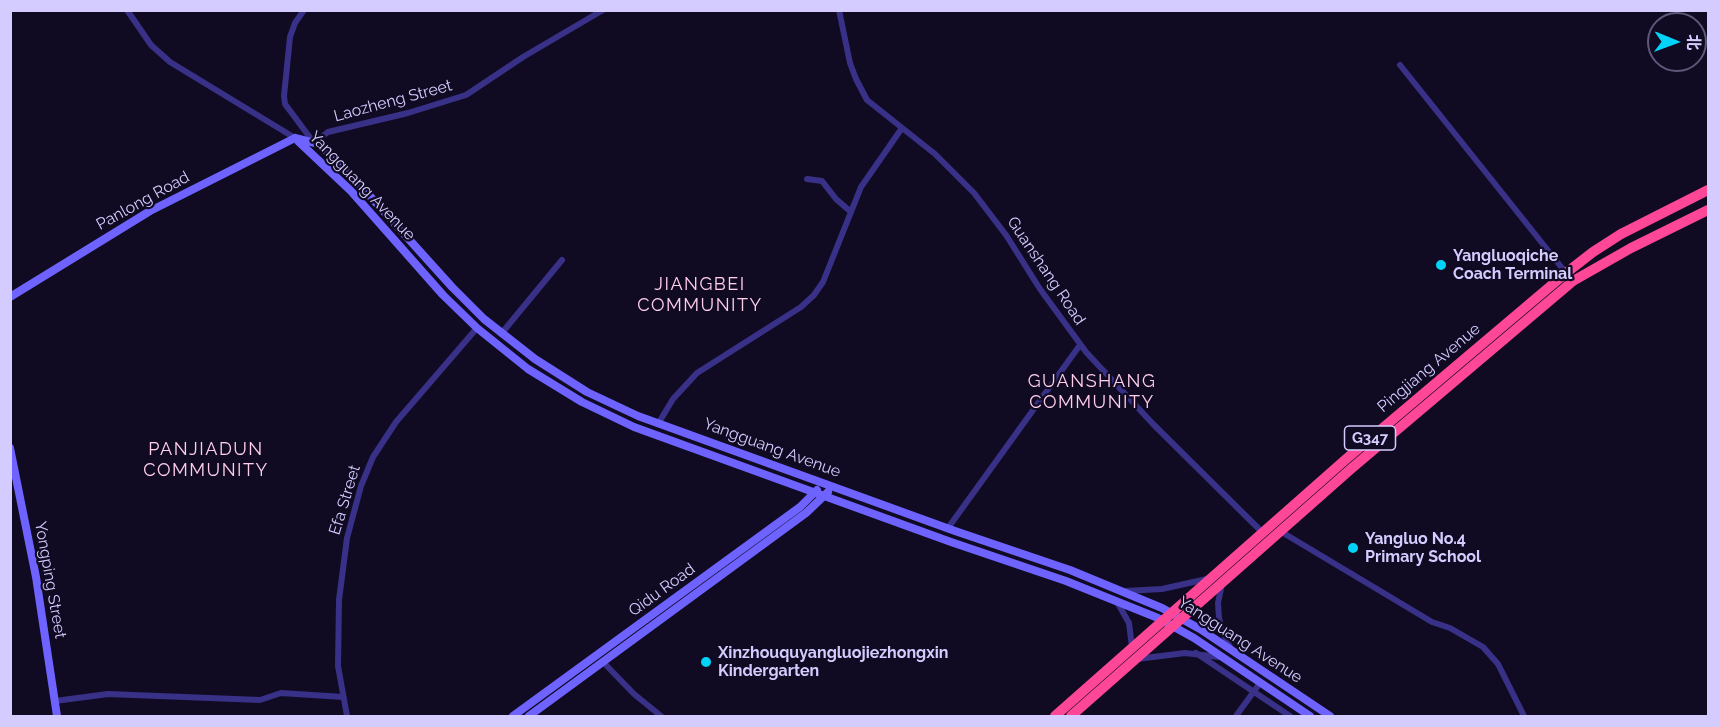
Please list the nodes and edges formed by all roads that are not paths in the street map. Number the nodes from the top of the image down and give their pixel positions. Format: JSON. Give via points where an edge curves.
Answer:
{"nodes":[{"id":1,"x":128,"y":10,"type":"edge"},
{"id":2,"x":304,"y":10,"type":"edge"},
{"id":3,"x":603,"y":10,"type":"edge"},
{"id":4,"x":839,"y":10,"type":"edge"},
{"id":5,"x":1400,"y":65,"type":"dead end"},
{"id":6,"x":902,"y":128,"type":"junction"},
{"id":7,"x":295,"y":138,"type":"junction"},
{"id":8,"x":314,"y":143,"type":"junction"},
{"id":9,"x":807,"y":179,"type":"dead end"},
{"id":10,"x":1708,"y":190,"type":"edge"},
{"id":11,"x":1708,"y":210,"type":"edge"},
{"id":12,"x":851,"y":212,"type":"junction"},
{"id":13,"x":562,"y":260,"type":"dead end"},
{"id":14,"x":1566,"y":273,"type":"junction"},
{"id":15,"x":10,"y":297,"type":"edge"},
{"id":16,"x":477,"y":328,"type":"junction"},
{"id":17,"x":501,"y":334,"type":"junction"},
{"id":18,"x":1080,"y":345,"type":"junction"},
{"id":19,"x":658,"y":423,"type":"junction"},
{"id":20,"x":10,"y":448,"type":"edge"},
{"id":21,"x":828,"y":484,"type":"junction"},
{"id":22,"x":815,"y":492,"type":"junction"},
{"id":23,"x":824,"y":495,"type":"junction"},
{"id":24,"x":948,"y":528,"type":"junction"},
{"id":25,"x":1280,"y":531,"type":"junction"},
{"id":26,"x":1262,"y":532,"type":"junction"},
{"id":27,"x":1210,"y":578,"type":"junction"},
{"id":28,"x":1224,"y":580,"type":"junction"},
{"id":29,"x":1120,"y":591,"type":"junction"},
{"id":30,"x":1117,"y":602,"type":"junction"},
{"id":31,"x":1171,"y":612,"type":"junction"},
{"id":32,"x":1182,"y":618,"type":"junction"},
{"id":33,"x":1161,"y":620,"type":"junction"},
{"id":34,"x":1172,"y":626,"type":"junction"},
{"id":35,"x":1132,"y":647,"type":"junction"},
{"id":36,"x":1234,"y":652,"type":"junction"},
{"id":37,"x":1196,"y":653,"type":"junction"},
{"id":38,"x":1222,"y":658,"type":"junction"},
{"id":39,"x":1134,"y":660,"type":"junction"},
{"id":40,"x":603,"y":662,"type":"junction"},
{"id":41,"x":1260,"y":683,"type":"junction"},
{"id":42,"x":1254,"y":692,"type":"junction"},
{"id":43,"x":343,"y":696,"type":"junction"},
{"id":44,"x":55,"y":701,"type":"junction"},
{"id":45,"x":57,"y":717,"type":"edge"},
{"id":46,"x":347,"y":717,"type":"edge"},
{"id":47,"x":513,"y":717,"type":"edge"},
{"id":48,"x":529,"y":717,"type":"edge"},
{"id":49,"x":662,"y":717,"type":"edge"},
{"id":50,"x":1055,"y":717,"type":"edge"},
{"id":51,"x":1071,"y":717,"type":"edge"},
{"id":52,"x":1236,"y":717,"type":"edge"},
{"id":53,"x":1290,"y":717,"type":"edge"},
{"id":54,"x":1310,"y":717,"type":"edge"},
{"id":55,"x":1330,"y":717,"type":"edge"},
{"id":56,"x":1524,"y":717,"type":"edge"}],
"edges":[{"from":1,"to":7,"type":"street","via":[[151,45],[170,62]]},
{"from":2,"to":8,"type":"street","via":[[290,37],[284,96],[285,104]]},
{"from":3,"to":8,"type":"street","name":"Laozheng Street","via":[[466,95],[328,132]]},
{"from":4,"to":6,"type":"street","name":"Guanshang Road","via":[[850,63],[861,90],[867,100]]},
{"from":5,"to":14,"type":"street"},
{"from":6,"to":12,"type":"street","via":[[867,176]]},
{"from":6,"to":18,"type":"street","name":"Guanshang Road","via":[[974,193]]},
{"from":7,"to":8,"type":"street","name":"Yangguang Avenue"},
{"from":7,"to":15,"type":"street","name":"Panlong Road","via":[[150,211]]},
{"from":7,"to":16,"type":"street","name":"Yangguang Avenue","via":[[351,191]]},
{"from":8,"to":17,"type":"street","name":"Yangguang Avenue","via":[[339,164],[460,296]]},
{"from":9,"to":12,"type":"street","via":[[822,181]]},
{"from":10,"to":14,"type":"highway","name":"Pingjiang Avenue","number":"G347","via":[[1621,234]]},
{"from":11,"to":25,"type":"highway","name":"Pingjiang Avenue","number":"G347","via":[[1573,282]]},
{"from":12,"to":19,"type":"street","via":[[814,295],[697,373]]},
{"from":13,"to":17,"type":"street"},
{"from":14,"to":26,"type":"highway","name":"Pingjiang Avenue","number":"G347"},
{"from":16,"to":22,"type":"street","name":"Yangguang Avenue","via":[[528,369],[601,412]]},
{"from":16,"to":43,"type":"street","name":"Efa Street","via":[[396,422],[360,486],[345,548],[339,600],[338,649]]},
{"from":17,"to":19,"type":"street","name":"Yangguang Avenue","via":[[587,392]]},
{"from":18,"to":24,"type":"street"},
{"from":18,"to":26,"type":"street","name":"Guanshang Road"},
{"from":19,"to":21,"type":"street","name":"Yangguang Avenue"},
{"from":20,"to":44,"type":"street","name":"Yongping Street","via":[[36,577]]},
{"from":21,"to":22,"type":"street","name":"Qidu Road"},
{"from":21,"to":23,"type":"street","name":"Qidu Road"},
{"from":21,"to":24,"type":"street","name":"Yangguang Avenue"},
{"from":22,"to":23,"type":"street","name":"Yangguang Avenue"},
{"from":22,"to":47,"type":"street","name":"Qidu Road","via":[[800,507]]},
{"from":23,"to":30,"type":"street","name":"Yangguang Avenue"},
{"from":23,"to":40,"type":"street","name":"Qidu Road","via":[[806,513]]},
{"from":24,"to":29,"type":"street","name":"Yangguang Avenue"},
{"from":25,"to":28,"type":"highway","name":"Pingjiang Avenue","number":"G347"},
{"from":25,"to":56,"type":"street","via":[[1432,622],[1483,647],[1498,664]]},
{"from":26,"to":27,"type":"highway","name":"Pingjiang Avenue","number":"G347"},
{"from":27,"to":29,"type":"street","via":[[1162,589]]},
{"from":27,"to":31,"type":"highway","name":"Pingjiang Avenue","number":"G347"},
{"from":28,"to":32,"type":"highway","name":"Pingjiang Avenue","number":"G347"},
{"from":28,"to":36,"type":"street","via":[[1219,618]]},
{"from":29,"to":31,"type":"street","name":"Yangguang Avenue"},
{"from":30,"to":33,"type":"street","name":"Yangguang Avenue"},
{"from":30,"to":35,"type":"street","via":[[1129,622]]},
{"from":31,"to":32,"type":"street","name":"Yangguang Avenue"},
{"from":31,"to":33,"type":"highway","name":"Pingjiang Avenue","number":"G347"},
{"from":32,"to":34,"type":"highway","name":"Pingjiang Avenue","number":"G347"},
{"from":32,"to":36,"type":"street","name":"Yangguang Avenue"},
{"from":33,"to":34,"type":"street","name":"Yangguang Avenue"},
{"from":33,"to":35,"type":"highway","name":"Pingjiang Avenue","number":"G347"},
{"from":34,"to":38,"type":"street","name":"Yangguang Avenue"},
{"from":34,"to":39,"type":"highway","name":"Pingjiang Avenue","number":"G347"},
{"from":35,"to":50,"type":"highway","name":"Pingjiang Avenue","number":"G347"},
{"from":36,"to":55,"type":"street","name":"Yangguang Avenue"},
{"from":37,"to":38,"type":"street"},
{"from":37,"to":39,"type":"street"},
{"from":37,"to":42,"type":"street"},
{"from":38,"to":41,"type":"street","name":"Yangguang Avenue"},
{"from":39,"to":51,"type":"highway","name":"Pingjiang Avenue","number":"G347"},
{"from":40,"to":48,"type":"street","name":"Qidu Road"},
{"from":40,"to":49,"type":"street"},
{"from":41,"to":42,"type":"street"},
{"from":41,"to":54,"type":"street","name":"Yangguang Avenue"},
{"from":42,"to":52,"type":"street"},
{"from":42,"to":53,"type":"street"},
{"from":43,"to":44,"type":"street","via":[[281,693],[260,700],[108,694]]},
{"from":43,"to":46,"type":"street","name":"Efa Street"},
{"from":44,"to":45,"type":"street","name":"Yongping Street"}]}
